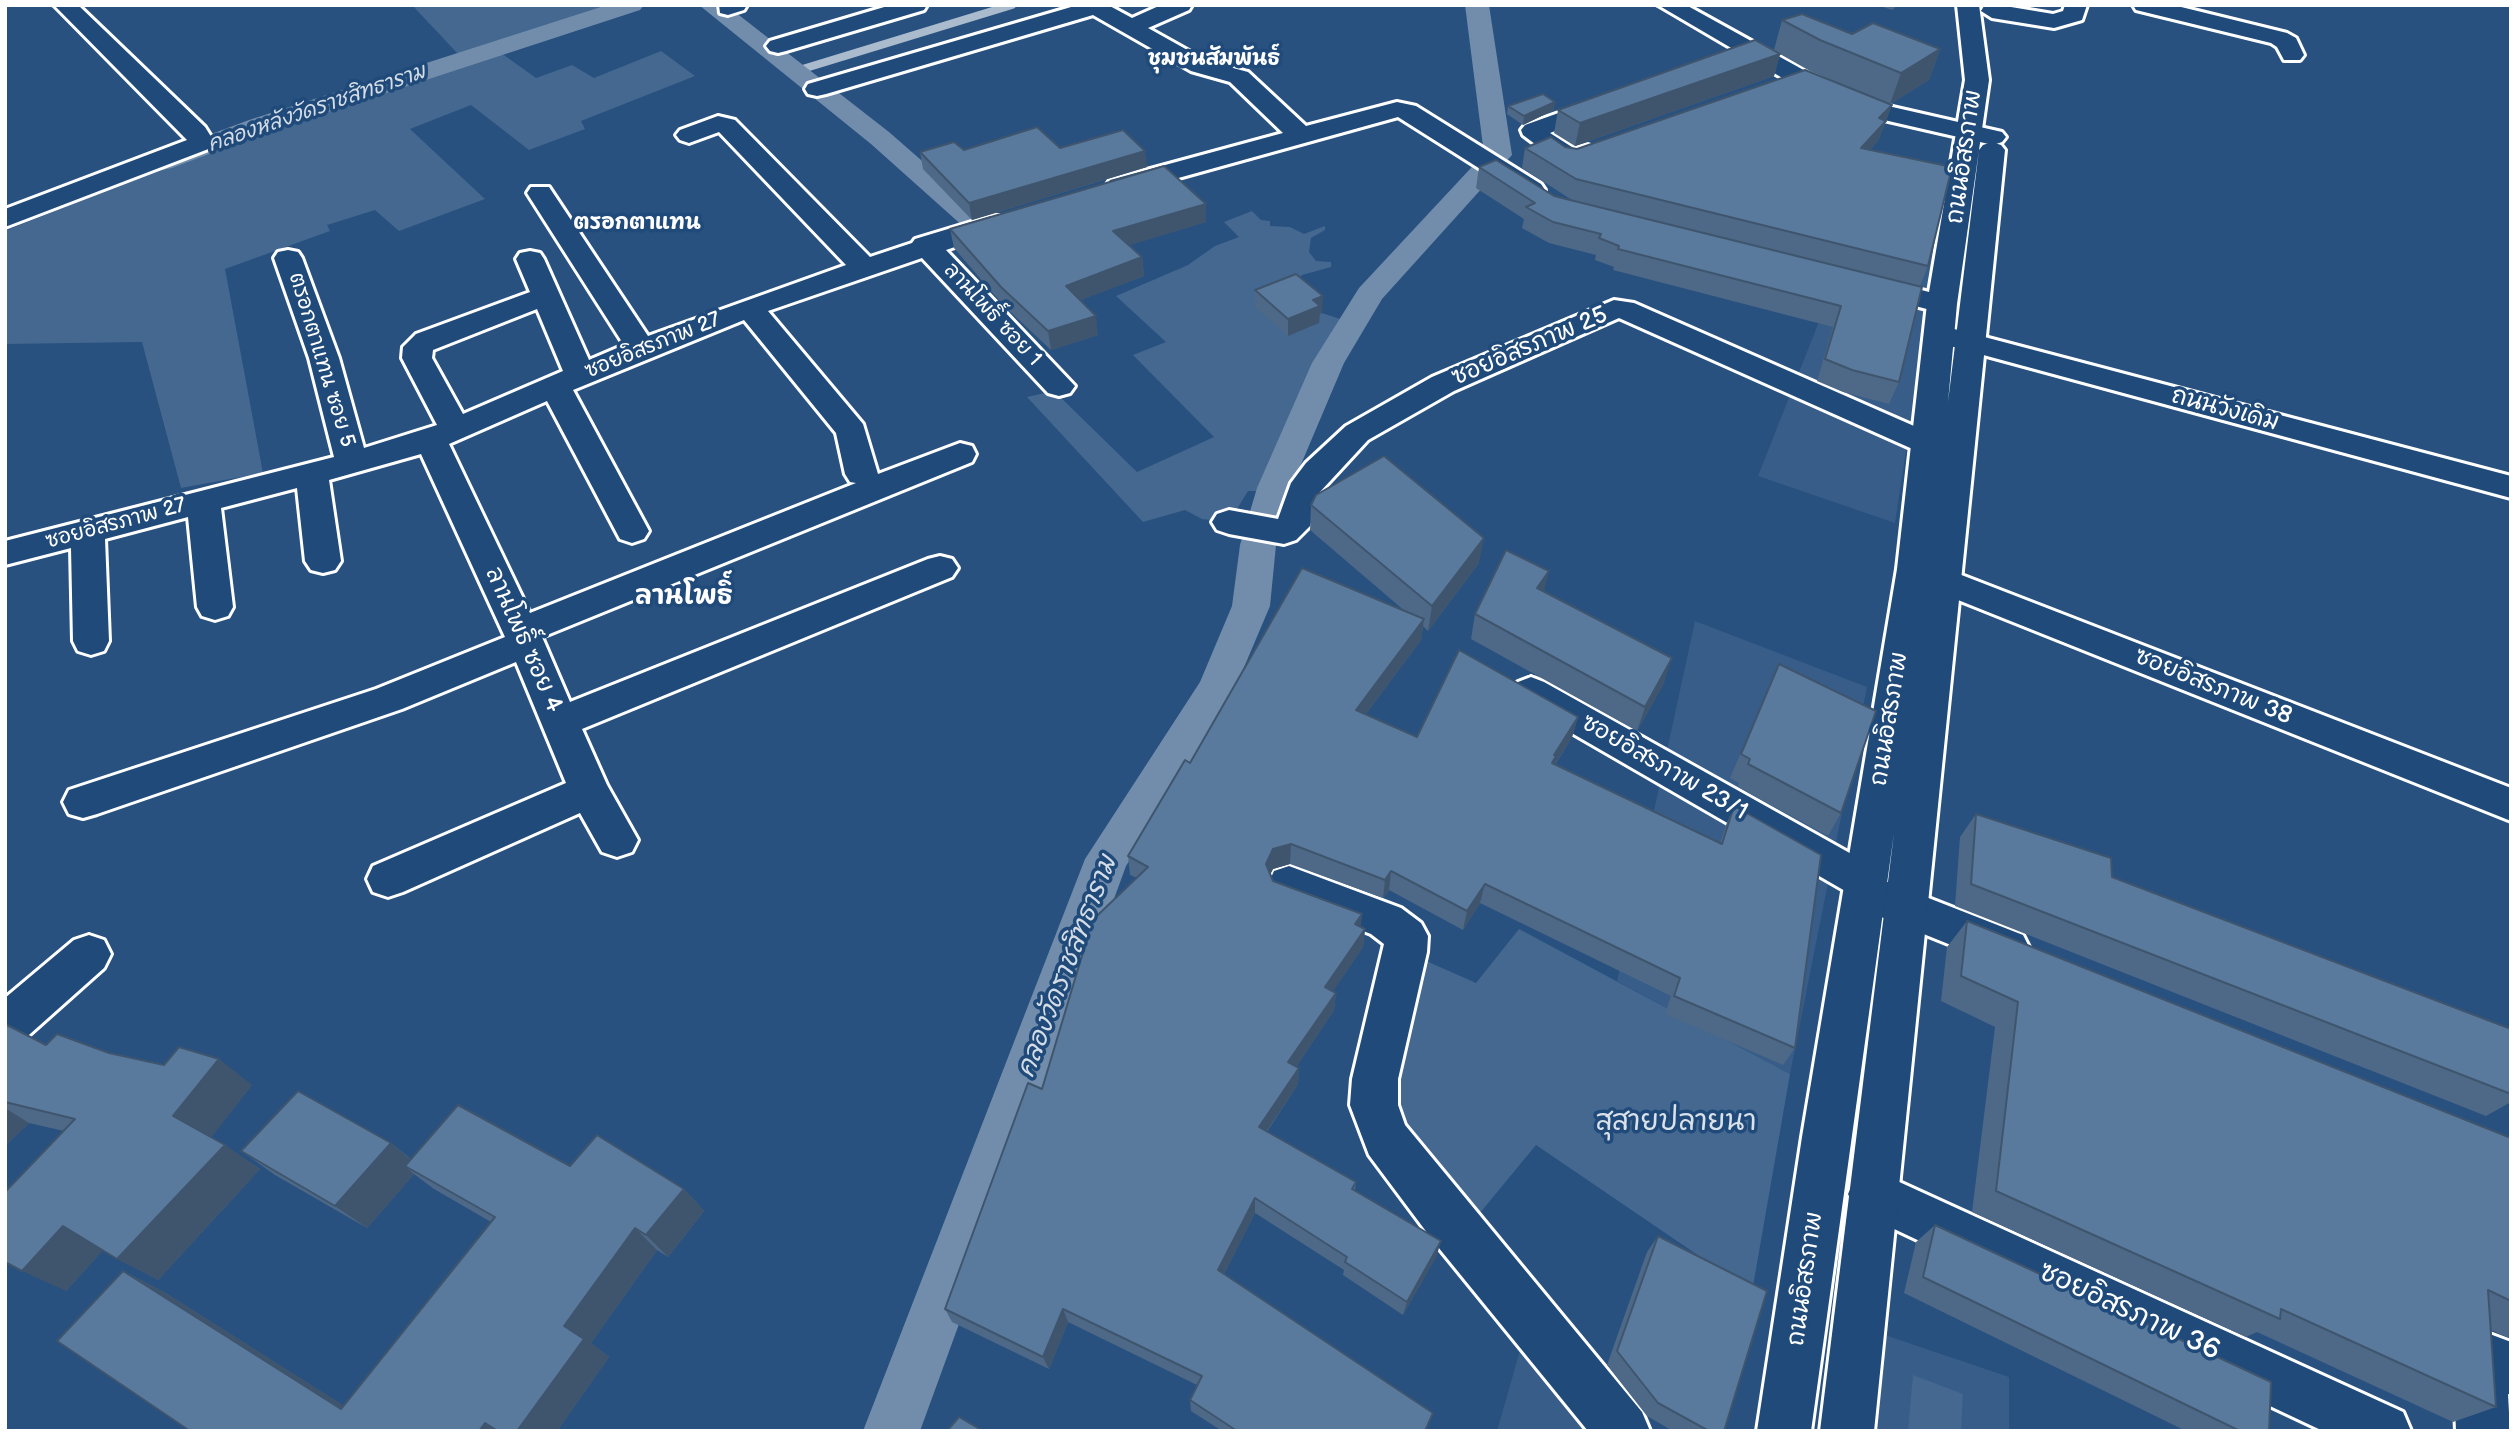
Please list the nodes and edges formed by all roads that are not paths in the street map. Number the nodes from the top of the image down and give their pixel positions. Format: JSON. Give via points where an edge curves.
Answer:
{"nodes":[{"id":1,"x":65,"y":5,"type":"edge"},
{"id":2,"x":916,"y":5,"type":"edge"},
{"id":3,"x":1181,"y":5,"type":"edge"},
{"id":4,"x":1669,"y":5,"type":"edge"},
{"id":5,"x":2076,"y":5,"type":"edge"},
{"id":6,"x":2144,"y":5,"type":"edge"},
{"id":7,"x":1094,"y":6,"type":"edge"},
{"id":8,"x":1984,"y":7,"type":"edge"},
{"id":9,"x":1129,"y":28,"type":"junction"},
{"id":10,"x":778,"y":46,"type":"dead end"},
{"id":11,"x":1749,"y":51,"type":"junction"},
{"id":12,"x":2292,"y":55,"type":"dead end"},
{"id":13,"x":1726,"y":60,"type":"edge"},
{"id":14,"x":1800,"y":78,"type":"junction"},
{"id":15,"x":1774,"y":87,"type":"edge"},
{"id":16,"x":817,"y":89,"type":"dead end"},
{"id":17,"x":1626,"y":96,"type":"edge"},
{"id":18,"x":1982,"y":134,"type":"junction"},
{"id":19,"x":689,"y":135,"type":"dead end"},
{"id":20,"x":1300,"y":135,"type":"junction"},
{"id":21,"x":1609,"y":146,"type":"edge"},
{"id":22,"x":540,"y":193,"type":"dead end"},
{"id":23,"x":1089,"y":194,"type":"edge"},
{"id":24,"x":1549,"y":201,"type":"edge"},
{"id":25,"x":1027,"y":214,"type":"edge"},
{"id":26,"x":5,"y":219,"type":"edge"},
{"id":27,"x":926,"y":245,"type":"junction"},
{"id":28,"x":288,"y":258,"type":"dead end"},
{"id":29,"x":530,"y":259,"type":"dead end"},
{"id":30,"x":864,"y":267,"type":"junction"},
{"id":31,"x":1838,"y":277,"type":"edge"},
{"id":32,"x":547,"y":296,"type":"junction"},
{"id":33,"x":749,"y":308,"type":"junction"},
{"id":34,"x":1951,"y":327,"type":"junction"},
{"id":35,"x":642,"y":349,"type":"junction"},
{"id":36,"x":568,"y":381,"type":"junction"},
{"id":37,"x":1059,"y":386,"type":"dead end"},
{"id":38,"x":443,"y":434,"type":"junction"},
{"id":39,"x":1928,"y":444,"type":"junction"},
{"id":40,"x":960,"y":454,"type":"dead end"},
{"id":41,"x":352,"y":463,"type":"junction"},
{"id":42,"x":312,"y":474,"type":"junction"},
{"id":43,"x":862,"y":474,"type":"dead end"},
{"id":44,"x":2511,"y":487,"type":"edge"},
{"id":45,"x":203,"y":502,"type":"junction"},
{"id":46,"x":1229,"y":522,"type":"dead end"},
{"id":47,"x":632,"y":531,"type":"dead end"},
{"id":48,"x":88,"y":533,"type":"junction"},
{"id":49,"x":5,"y":553,"type":"edge"},
{"id":50,"x":323,"y":561,"type":"dead end"},
{"id":51,"x":940,"y":568,"type":"dead end"},
{"id":52,"x":1930,"y":574,"type":"junction"},
{"id":53,"x":215,"y":607,"type":"dead end"},
{"id":54,"x":524,"y":637,"type":"junction"},
{"id":55,"x":91,"y":641,"type":"dead end"},
{"id":56,"x":1498,"y":673,"type":"edge"},
{"id":57,"x":560,"y":722,"type":"junction"},
{"id":58,"x":589,"y":791,"type":"junction"},
{"id":59,"x":83,"y":802,"type":"dead end"},
{"id":60,"x":2511,"y":805,"type":"edge"},
{"id":61,"x":617,"y":840,"type":"dead end"},
{"id":62,"x":388,"y":879,"type":"dead end"},
{"id":63,"x":1289,"y":884,"type":"edge"},
{"id":64,"x":1878,"y":893,"type":"junction"},
{"id":65,"x":89,"y":954,"type":"dead end"},
{"id":66,"x":2052,"y":967,"type":"edge"},
{"id":67,"x":5,"y":1027,"type":"edge"},
{"id":68,"x":1873,"y":1194,"type":"junction"},
{"id":69,"x":2511,"y":1369,"type":"edge"},
{"id":70,"x":1623,"y":1431,"type":"edge"},
{"id":71,"x":1784,"y":1431,"type":"edge"},
{"id":72,"x":1847,"y":1431,"type":"edge"},
{"id":73,"x":2384,"y":1431,"type":"edge"},
{"id":74,"x":2483,"y":1431,"type":"edge"}],
"edges":[{"from":1,"to":26,"type":"street","via":[[202,143]]},
{"from":2,"to":10,"type":"street"},
{"from":3,"to":9,"type":"street"},
{"from":4,"to":11,"type":"street"},
{"from":5,"to":8,"type":"street","via":[[2074,15],[2054,21]]},
{"from":6,"to":12,"type":"street","via":[[2279,38],[2288,43]]},
{"from":7,"to":9,"type":"street"},
{"from":7,"to":16,"type":"street"},
{"from":8,"to":18,"type":"street","via":[[2000,67]]},
{"from":9,"to":20,"type":"street","via":[[1199,66],[1239,77]]},
{"from":11,"to":13,"type":"street"},
{"from":11,"to":14,"type":"street"},
{"from":14,"to":15,"type":"street"},
{"from":14,"to":18,"type":"street","via":[[1867,109]]},
{"from":17,"to":21,"type":"street","via":[[1534,130],[1572,159]]},
{"from":18,"to":34,"type":"street"},
{"from":19,"to":30,"type":"street","via":[[726,125]]},
{"from":20,"to":23,"type":"street"},
{"from":20,"to":24,"type":"street","via":[[1397,109],[1407,111]]},
{"from":22,"to":35,"type":"street"},
{"from":25,"to":27,"type":"street","name":"ซอยอิสรภาพ 27"},
{"from":27,"to":30,"type":"street","name":"ซอยอิสรภาพ 27"},
{"from":27,"to":37,"type":"street","name":"ลานโพธิ์ ซอย 1"},
{"from":28,"to":41,"type":"street","name":"ตรอกตาแทน ซอย 5","via":[[324,358]]},
{"from":29,"to":32,"type":"street"},
{"from":30,"to":33,"type":"street","name":"ซอยอิสรภาพ 27"},
{"from":31,"to":34,"type":"street"},
{"from":32,"to":36,"type":"street"},
{"from":32,"to":38,"type":"street","name":"ลานโพธิ์ ซอย 4","via":[[418,347],[417,358]]},
{"from":33,"to":35,"type":"street","name":"ซอยอิสรภาพ 27"},
{"from":33,"to":43,"type":"street","via":[[847,424]]},
{"from":34,"to":39,"type":"street","name":"ถนนอิสรภาพ"},
{"from":34,"to":44,"type":"street","name":"ถนนวังเดิม"},
{"from":34,"to":52,"type":"street"},
{"from":35,"to":36,"type":"street","name":"ซอยอิสรภาพ 27"},
{"from":36,"to":38,"type":"street","name":"ซอยอิสรภาพ 27"},
{"from":36,"to":47,"type":"street"},
{"from":38,"to":41,"type":"street","name":"ซอยอิสรภาพ 27"},
{"from":38,"to":54,"type":"street","name":"ลานโพธิ์ ซอย 4"},
{"from":39,"to":46,"type":"street","name":"ซอยอิสรภาพ 25","via":[[1625,309],[1614,309],[1443,384],[1357,433],[1303,491],[1282,529]]},
{"from":39,"to":52,"type":"street","name":"ถนนอิสรภาพ"},
{"from":40,"to":54,"type":"street"},
{"from":41,"to":42,"type":"street","name":"ซอยอิสรภาพ 27"},
{"from":42,"to":45,"type":"street","name":"ซอยอิสรภาพ 27"},
{"from":42,"to":50,"type":"street"},
{"from":45,"to":48,"type":"street","name":"ซอยอิสรภาพ 27"},
{"from":45,"to":53,"type":"street"},
{"from":48,"to":49,"type":"street","name":"ซอยอิสรภาพ 27"},
{"from":48,"to":55,"type":"street"},
{"from":51,"to":57,"type":"street"},
{"from":52,"to":60,"type":"street","name":"ซอยอิสรภาพ 38"},
{"from":52,"to":64,"type":"street","name":"ถนนอิสรภาพ"},
{"from":54,"to":57,"type":"street","name":"ลานโพธิ์ ซอย 4"},
{"from":54,"to":59,"type":"street","via":[[389,699]]},
{"from":56,"to":64,"type":"street","name":"ซอยอิสรภาพ 23/1"},
{"from":57,"to":58,"type":"street","name":"ลานโพธิ์ ซอย 4"},
{"from":58,"to":61,"type":"street","name":"ลานโพธิ์ ซอย 4"},
{"from":58,"to":62,"type":"street"},
{"from":63,"to":70,"type":"street","via":[[1386,921],[1406,936],[1374,1079],[1374,1105],[1386,1139]]},
{"from":64,"to":66,"type":"street","name":"ซอยอิสรภาพ 23/1"},
{"from":64,"to":68,"type":"street"},
{"from":64,"to":71,"type":"street","name":"ถนนอิสรภาพ"},
{"from":65,"to":67,"type":"street"},
{"from":68,"to":72,"type":"street"},
{"from":68,"to":73,"type":"street","name":"ซอยอิสรภาพ 36"},
{"from":69,"to":74,"type":"street","via":[[2479,1356]]}]}
